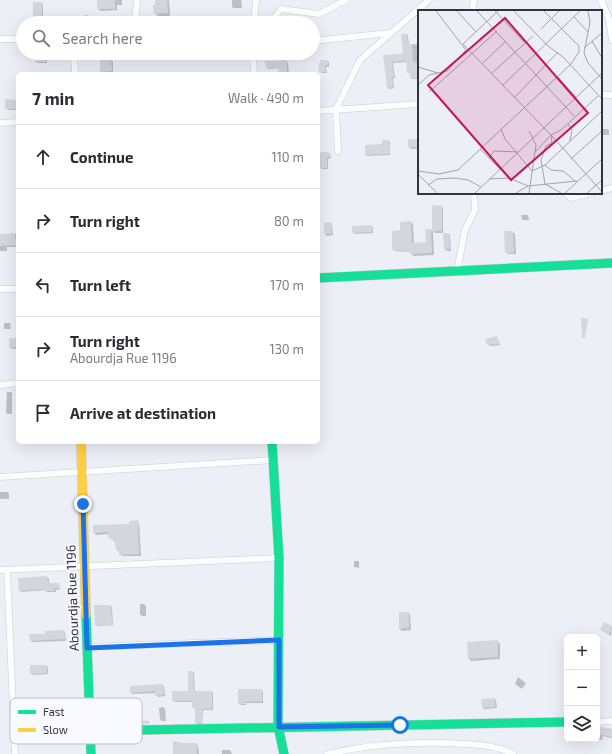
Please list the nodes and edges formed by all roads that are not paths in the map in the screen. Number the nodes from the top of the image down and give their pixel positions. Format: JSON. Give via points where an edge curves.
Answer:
{"nodes":[{"id":1,"x":137,"y":0,"type":"edge"},
{"id":2,"x":256,"y":0,"type":"edge"},
{"id":3,"x":346,"y":0,"type":"edge"},
{"id":4,"x":429,"y":0,"type":"edge"},
{"id":5,"x":474,"y":0,"type":"edge"},
{"id":6,"x":601,"y":0,"type":"edge"},
{"id":7,"x":472,"y":10,"type":"edge"},
{"id":8,"x":136,"y":16,"type":"edge"},
{"id":9,"x":255,"y":16,"type":"edge"},
{"id":10,"x":275,"y":16,"type":"edge"},
{"id":11,"x":611,"y":19,"type":"edge"},
{"id":12,"x":390,"y":33,"type":"junction"},
{"id":13,"x":16,"y":38,"type":"edge"},
{"id":14,"x":0,"y":39,"type":"edge"},
{"id":15,"x":320,"y":40,"type":"edge"},
{"id":16,"x":612,"y":40,"type":"edge"},
{"id":17,"x":74,"y":60,"type":"edge"},
{"id":18,"x":253,"y":60,"type":"edge"},
{"id":19,"x":75,"y":72,"type":"edge"},
{"id":20,"x":254,"y":72,"type":"edge"},
{"id":21,"x":418,"y":104,"type":"edge"},
{"id":22,"x":336,"y":110,"type":"junction"},
{"id":23,"x":320,"y":111,"type":"edge"},
{"id":24,"x":16,"y":122,"type":"edge"},
{"id":25,"x":0,"y":123,"type":"edge"},
{"id":26,"x":338,"y":151,"type":"dead end"},
{"id":27,"x":612,"y":188,"type":"edge"},
{"id":28,"x":602,"y":191,"type":"edge"},
{"id":29,"x":474,"y":194,"type":"edge"},
{"id":30,"x":566,"y":194,"type":"edge"},
{"id":31,"x":588,"y":194,"type":"edge"},
{"id":32,"x":612,"y":263,"type":"edge"},
{"id":33,"x":457,"y":271,"type":"junction"},
{"id":34,"x":320,"y":278,"type":"edge"},
{"id":35,"x":0,"y":289,"type":"edge"},
{"id":36,"x":16,"y":289,"type":"edge"},
{"id":37,"x":16,"y":383,"type":"edge"},
{"id":38,"x":0,"y":385,"type":"edge"},
{"id":39,"x":81,"y":444,"type":"edge"},
{"id":40,"x":272,"y":444,"type":"edge"},
{"id":41,"x":273,"y":460,"type":"junction"},
{"id":42,"x":82,"y":473,"type":"junction"},
{"id":43,"x":0,"y":477,"type":"edge"},
{"id":44,"x":279,"y":558,"type":"junction"},
{"id":45,"x":84,"y":567,"type":"junction"},
{"id":46,"x":0,"y":570,"type":"edge"},
{"id":47,"x":7,"y":570,"type":"junction"},
{"id":48,"x":279,"y":640,"type":"junction"},
{"id":49,"x":87,"y":648,"type":"junction"},
{"id":50,"x":13,"y":698,"type":"edge"},
{"id":51,"x":89,"y":698,"type":"edge"},
{"id":52,"x":612,"y":721,"type":"edge"},
{"id":53,"x":564,"y":722,"type":"edge"},
{"id":54,"x":600,"y":722,"type":"edge"},
{"id":55,"x":279,"y":727,"type":"junction"},
{"id":56,"x":142,"y":730,"type":"edge"},
{"id":57,"x":15,"y":744,"type":"edge"},
{"id":58,"x":91,"y":744,"type":"edge"},
{"id":59,"x":15,"y":754,"type":"edge"},
{"id":60,"x":91,"y":754,"type":"edge"},
{"id":61,"x":284,"y":754,"type":"edge"},
{"id":62,"x":327,"y":754,"type":"edge"},
{"id":63,"x":513,"y":754,"type":"edge"}],
"edges":[{"from":1,"to":8,"type":"street"},
{"from":2,"to":9,"type":"street"},
{"from":3,"to":10,"type":"street","via":[[319,14],[280,9]]},
{"from":4,"to":12,"type":"street"},
{"from":5,"to":7,"type":"street"},
{"from":6,"to":11,"type":"street"},
{"from":11,"to":16,"type":"street"},
{"from":12,"to":15,"type":"street"},
{"from":12,"to":22,"type":"street","via":[[360,60]]},
{"from":13,"to":14,"type":"street"},
{"from":17,"to":19,"type":"street"},
{"from":18,"to":20,"type":"street"},
{"from":21,"to":22,"type":"street"},
{"from":22,"to":23,"type":"street"},
{"from":22,"to":26,"type":"street"},
{"from":24,"to":25,"type":"street"},
{"from":27,"to":28,"type":"street"},
{"from":29,"to":33,"type":"street","via":[[475,210],[466,230]]},
{"from":30,"to":31,"type":"street","via":[[572,198]]},
{"from":32,"to":33,"type":"street"},
{"from":33,"to":34,"type":"street"},
{"from":35,"to":36,"type":"street"},
{"from":37,"to":38,"type":"street"},
{"from":39,"to":42,"type":"street","name":"Abourdja Rue 1196"},
{"from":40,"to":41,"type":"street"},
{"from":41,"to":42,"type":"street"},
{"from":41,"to":44,"type":"street"},
{"from":42,"to":43,"type":"street"},
{"from":42,"to":45,"type":"street","name":"Abourdja Rue 1196"},
{"from":44,"to":45,"type":"street"},
{"from":44,"to":48,"type":"street"},
{"from":45,"to":47,"type":"street"},
{"from":45,"to":49,"type":"street","name":"Abourdja Rue 1196"},
{"from":46,"to":47,"type":"street"},
{"from":47,"to":50,"type":"street"},
{"from":48,"to":49,"type":"street"},
{"from":48,"to":55,"type":"street"},
{"from":49,"to":51,"type":"street","name":"Abourdja Rue 1196"},
{"from":52,"to":54,"type":"street"},
{"from":53,"to":55,"type":"street"},
{"from":55,"to":56,"type":"street"},
{"from":55,"to":61,"type":"street"},
{"from":57,"to":59,"type":"street"},
{"from":58,"to":60,"type":"street","name":"Abourdja Rue 1196"},
{"from":62,"to":63,"type":"street","via":[[369,747],[431,743],[494,747]]}]}
